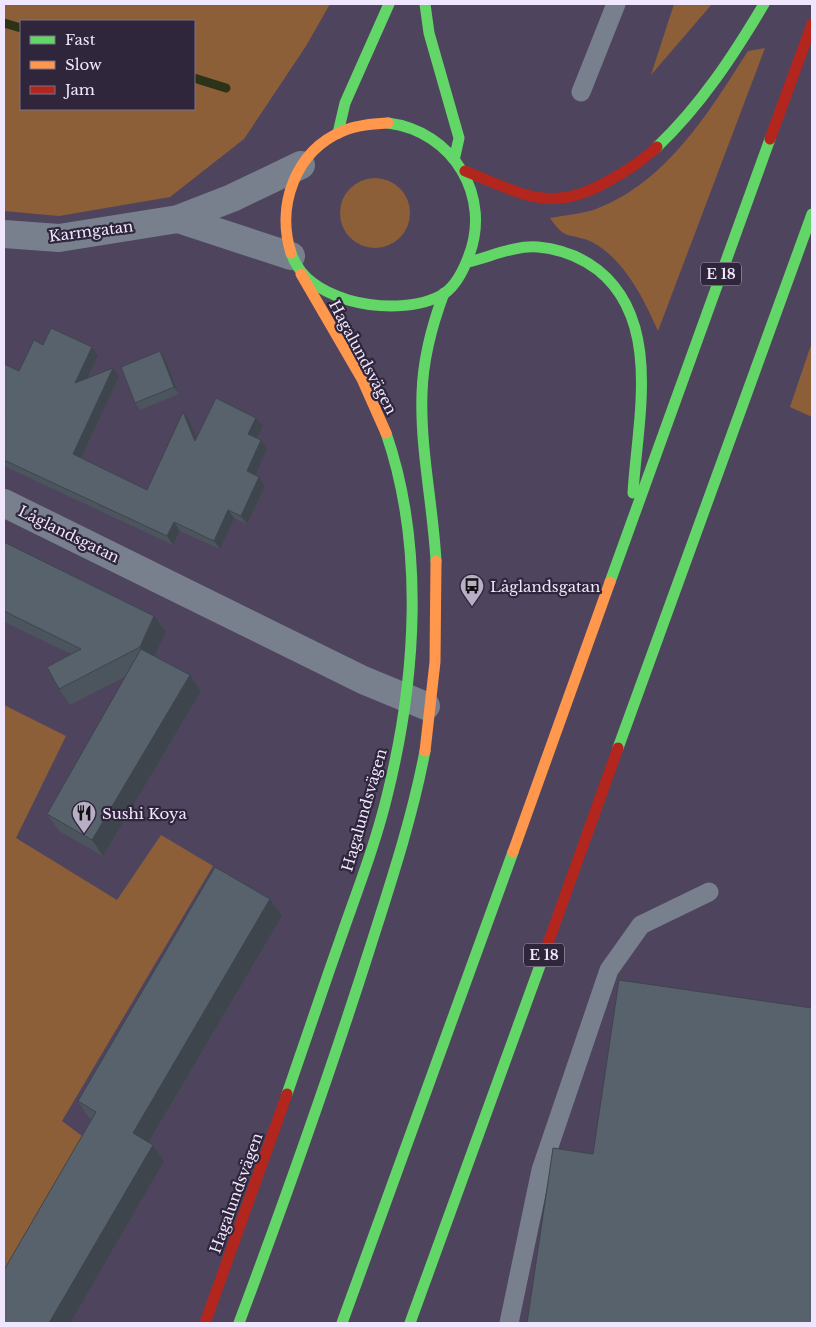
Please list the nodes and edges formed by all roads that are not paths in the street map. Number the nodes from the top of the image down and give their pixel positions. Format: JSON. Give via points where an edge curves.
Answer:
{"nodes":[{"id":1,"x":388,"y":4,"type":"edge"},
{"id":2,"x":425,"y":4,"type":"edge"},
{"id":3,"x":615,"y":4,"type":"edge"},
{"id":4,"x":764,"y":4,"type":"edge"},
{"id":5,"x":812,"y":24,"type":"edge"},
{"id":6,"x":581,"y":92,"type":"dead end"},
{"id":7,"x":338,"y":133,"type":"junction"},
{"id":8,"x":454,"y":156,"type":"junction"},
{"id":9,"x":301,"y":165,"type":"junction"},
{"id":10,"x":465,"y":171,"type":"junction"},
{"id":11,"x":812,"y":214,"type":"edge"},
{"id":12,"x":178,"y":219,"type":"junction"},
{"id":13,"x":4,"y":234,"type":"edge"},
{"id":14,"x":468,"y":262,"type":"junction"},
{"id":15,"x":296,"y":265,"type":"junction"},
{"id":16,"x":444,"y":293,"type":"junction"},
{"id":17,"x":4,"y":503,"type":"edge"},
{"id":18,"x":631,"y":523,"type":"junction"},
{"id":19,"x":404,"y":698,"type":"junction"},
{"id":20,"x":432,"y":708,"type":"junction"},
{"id":21,"x":709,"y":892,"type":"dead end"},
{"id":22,"x":205,"y":1323,"type":"edge"},
{"id":23,"x":239,"y":1323,"type":"edge"},
{"id":24,"x":342,"y":1323,"type":"edge"},
{"id":25,"x":410,"y":1323,"type":"edge"},
{"id":26,"x":509,"y":1323,"type":"edge"}],
"edges":[{"from":1,"to":7,"type":"main road","via":[[345,103]]},
{"from":2,"to":8,"type":"main road","via":[[429,33],[459,138]]},
{"from":3,"to":6,"type":"lane"},
{"from":4,"to":10,"type":"main road","via":[[718,74],[676,129],[642,161],[617,178],[566,200],[546,199]]},
{"from":5,"to":18,"type":"main road","number":"E 18"},
{"from":7,"to":8,"type":"main road","name":"Hagalundsvägen","via":[[362,124],[388,123],[412,128],[435,139]]},
{"from":7,"to":9,"type":"main road","name":"Hagalundsvägen","via":[[317,146]]},
{"from":8,"to":10,"type":"main road","name":"Hagalundsvägen"},
{"from":9,"to":12,"type":"street","name":"Karmgatan"},
{"from":9,"to":15,"type":"main road","name":"Hagalundsvägen","via":[[288,194],[284,225]]},
{"from":10,"to":14,"type":"main road","name":"Hagalundsvägen","via":[[476,200],[476,232]]},
{"from":11,"to":25,"type":"main road","number":"E 18"},
{"from":12,"to":13,"type":"street","name":"Karmgatan","via":[[59,238]]},
{"from":12,"to":15,"type":"street","name":"Karmgatan"},
{"from":14,"to":16,"type":"main road","name":"Hagalundsvägen"},
{"from":14,"to":18,"type":"main road","via":[[536,247],[566,251],[591,264],[610,280],[627,303],[638,340],[639,374]]},
{"from":15,"to":16,"type":"main road","name":"Hagalundsvägen","via":[[328,292],[358,303],[386,306],[418,302]]},
{"from":15,"to":19,"type":"main road","name":"Hagalundsvägen","via":[[374,404],[390,446],[402,493],[410,546],[412,629]]},
{"from":16,"to":20,"type":"main road","name":"Hagalundsvägen","via":[[433,323],[424,371],[422,408],[438,606]]},
{"from":17,"to":19,"type":"street","name":"Låglandsgatan"},
{"from":18,"to":24,"type":"main road","number":"E 18"},
{"from":19,"to":20,"type":"street","name":"Låglandsgatan"},
{"from":19,"to":22,"type":"main road","name":"Hagalundsvägen","via":[[394,767],[376,831],[282,1111]]},
{"from":20,"to":23,"type":"main road","name":"Hagalundsvägen","via":[[418,784],[350,1010]]},
{"from":21,"to":26,"type":"lane","via":[[642,925],[609,970],[541,1170]]}]}
